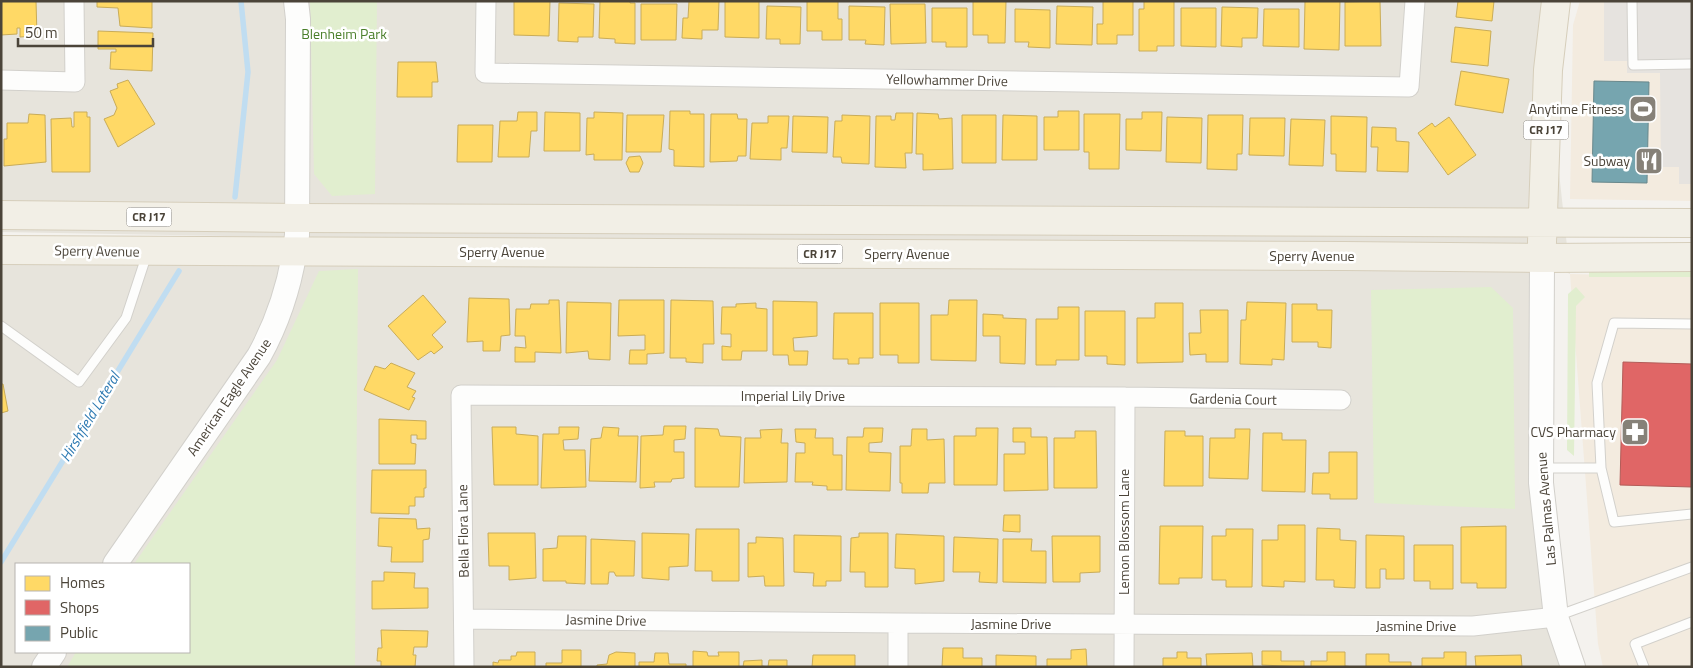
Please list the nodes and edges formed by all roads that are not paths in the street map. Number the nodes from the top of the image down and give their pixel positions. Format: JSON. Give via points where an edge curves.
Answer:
{"nodes":[{"id":1,"x":74,"y":1,"type":"edge"},
{"id":2,"x":296,"y":1,"type":"edge"},
{"id":3,"x":486,"y":1,"type":"edge"},
{"id":4,"x":1414,"y":1,"type":"edge"},
{"id":5,"x":1556,"y":1,"type":"edge"},
{"id":6,"x":1632,"y":1,"type":"edge"},
{"id":7,"x":1690,"y":64,"type":"dead end"},
{"id":8,"x":1,"y":80,"type":"edge"},
{"id":9,"x":1,"y":215,"type":"edge"},
{"id":10,"x":297,"y":218,"type":"junction"},
{"id":11,"x":1543,"y":222,"type":"junction"},
{"id":12,"x":1692,"y":223,"type":"edge"},
{"id":13,"x":1,"y":250,"type":"edge"},
{"id":14,"x":148,"y":251,"type":"junction"},
{"id":15,"x":295,"y":251,"type":"junction"},
{"id":16,"x":1692,"y":257,"type":"edge"},
{"id":17,"x":1542,"y":258,"type":"junction"},
{"id":18,"x":1692,"y":324,"type":"edge"},
{"id":19,"x":1,"y":326,"type":"edge"},
{"id":20,"x":461,"y":395,"type":"joint"},
{"id":21,"x":1125,"y":397,"type":"junction"},
{"id":22,"x":1341,"y":400,"type":"dead end"},
{"id":23,"x":1541,"y":468,"type":"junction"},
{"id":24,"x":1601,"y":468,"type":"junction"},
{"id":25,"x":1692,"y":514,"type":"edge"},
{"id":26,"x":115,"y":563,"type":"edge"},
{"id":27,"x":1692,"y":567,"type":"edge"},
{"id":28,"x":1556,"y":616,"type":"junction"},
{"id":29,"x":464,"y":619,"type":"junction"},
{"id":30,"x":1692,"y":622,"type":"edge"},
{"id":31,"x":898,"y":623,"type":"junction"},
{"id":32,"x":1124,"y":624,"type":"junction"},
{"id":33,"x":53,"y":653,"type":"edge"},
{"id":34,"x":44,"y":667,"type":"edge"},
{"id":35,"x":464,"y":667,"type":"edge"},
{"id":36,"x":898,"y":667,"type":"edge"},
{"id":37,"x":1124,"y":667,"type":"edge"},
{"id":38,"x":1573,"y":667,"type":"edge"},
{"id":39,"x":1644,"y":667,"type":"edge"}],
"edges":[{"from":1,"to":8,"type":"street","via":[[75,82]]},
{"from":2,"to":10,"type":"street","name":"American Eagle Avenue"},
{"from":3,"to":4,"type":"street","name":"Yellowhammer Drive","via":[[485,73],[1410,87]]},
{"from":5,"to":11,"type":"main road","number":"CR J17","via":[[1548,70]]},
{"from":6,"to":7,"type":"lane","via":[[1632,65]]},
{"from":9,"to":10,"type":"main road","number":"CR J17"},
{"from":10,"to":11,"type":"main road","number":"CR J17"},
{"from":10,"to":15,"type":"street","name":"American Eagle Avenue"},
{"from":11,"to":12,"type":"main road"},
{"from":11,"to":17,"type":"main road","number":"CR J17"},
{"from":13,"to":14,"type":"main road","name":"Sperry Avenue","number":"CR J17"},
{"from":14,"to":15,"type":"main road","name":"Sperry Avenue","number":"CR J17"},
{"from":14,"to":19,"type":"lane","via":[[126,318],[79,382]]},
{"from":15,"to":17,"type":"main road","name":"Sperry Avenue","number":"CR J17"},
{"from":15,"to":26,"type":"street","name":"American Eagle Avenue","via":[[282,308],[270,337]]},
{"from":16,"to":17,"type":"main road","name":"Sperry Avenue"},
{"from":17,"to":23,"type":"street","name":"Las Palmas Avenue"},
{"from":18,"to":24,"type":"lane","via":[[1614,323],[1597,383]]},
{"from":20,"to":21,"type":"street","name":"Imperial Lily Drive"},
{"from":20,"to":29,"type":"street","name":"Bella Flora Lane"},
{"from":21,"to":22,"type":"street","name":"Gardenia Court"},
{"from":21,"to":32,"type":"street","name":"Lemon Blossom Lane"},
{"from":23,"to":24,"type":"lane"},
{"from":23,"to":28,"type":"street","name":"Las Palmas Avenue"},
{"from":24,"to":25,"type":"lane","via":[[1614,522]]},
{"from":27,"to":28,"type":"lane"},
{"from":28,"to":32,"type":"street","name":"Jasmine Drive","via":[[1473,626]]},
{"from":28,"to":38,"type":"street","name":"Las Palmas Avenue"},
{"from":29,"to":31,"type":"street","name":"Jasmine Drive"},
{"from":29,"to":35,"type":"street","name":"Bella Flora Lane"},
{"from":30,"to":39,"type":"lane","via":[[1635,644]]},
{"from":31,"to":32,"type":"street","name":"Jasmine Drive"},
{"from":31,"to":36,"type":"street"},
{"from":32,"to":37,"type":"street","name":"Lemon Blossom Lane"},
{"from":33,"to":34,"type":"street"}]}
